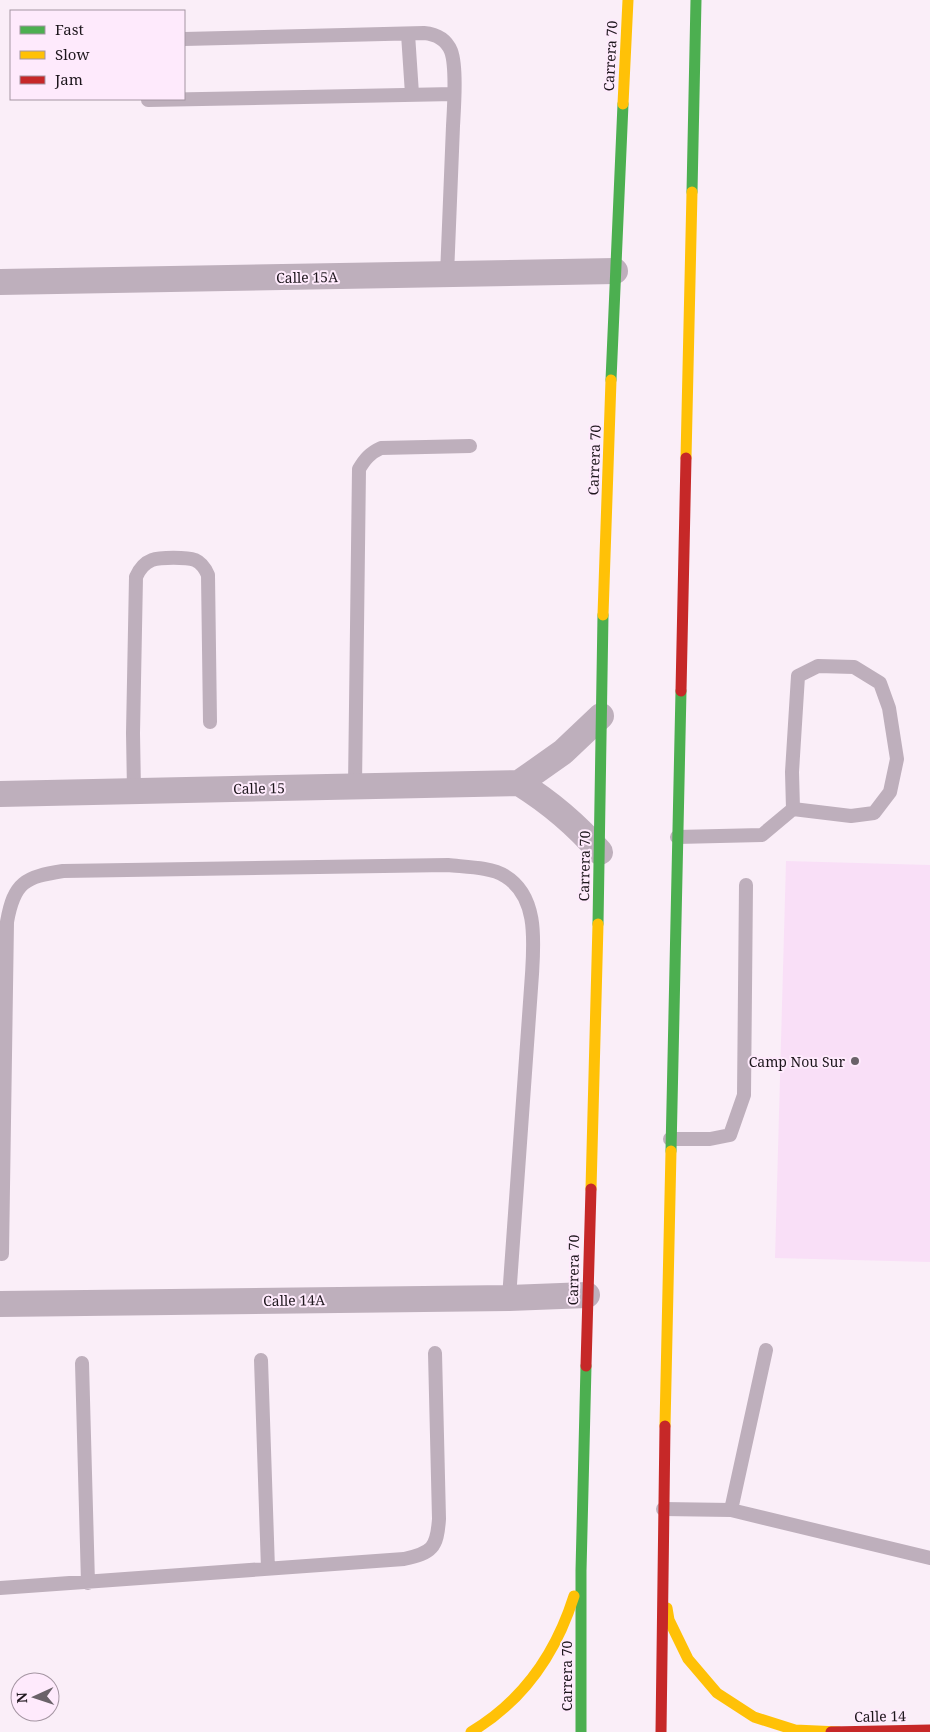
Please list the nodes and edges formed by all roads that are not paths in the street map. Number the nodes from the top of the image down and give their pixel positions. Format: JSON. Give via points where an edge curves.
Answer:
{"nodes":[{"id":1,"x":628,"y":0,"type":"edge"},
{"id":2,"x":696,"y":0,"type":"edge"},
{"id":3,"x":408,"y":34,"type":"junction"},
{"id":4,"x":185,"y":39,"type":"edge"},
{"id":5,"x":412,"y":94,"type":"junction"},
{"id":6,"x":454,"y":94,"type":"junction"},
{"id":7,"x":185,"y":99,"type":"edge"},
{"id":8,"x":615,"y":271,"type":"junction"},
{"id":9,"x":447,"y":275,"type":"junction"},
{"id":10,"x":0,"y":282,"type":"edge"},
{"id":11,"x":470,"y":446,"type":"dead end"},
{"id":12,"x":601,"y":716,"type":"junction"},
{"id":13,"x":210,"y":722,"type":"dead end"},
{"id":14,"x":519,"y":783,"type":"junction"},
{"id":15,"x":355,"y":786,"type":"junction"},
{"id":16,"x":134,"y":791,"type":"junction"},
{"id":17,"x":0,"y":794,"type":"edge"},
{"id":18,"x":793,"y":809,"type":"junction"},
{"id":19,"x":677,"y":837,"type":"junction"},
{"id":20,"x":600,"y":852,"type":"junction"},
{"id":21,"x":746,"y":884,"type":"dead end"},
{"id":22,"x":670,"y":1139,"type":"junction"},
{"id":23,"x":2,"y":1254,"type":"dead end"},
{"id":24,"x":587,"y":1295,"type":"junction"},
{"id":25,"x":509,"y":1298,"type":"junction"},
{"id":26,"x":0,"y":1304,"type":"edge"},
{"id":27,"x":766,"y":1350,"type":"dead end"},
{"id":28,"x":435,"y":1353,"type":"dead end"},
{"id":29,"x":261,"y":1360,"type":"dead end"},
{"id":30,"x":82,"y":1363,"type":"dead end"},
{"id":31,"x":663,"y":1509,"type":"junction"},
{"id":32,"x":731,"y":1510,"type":"junction"},
{"id":33,"x":930,"y":1558,"type":"edge"},
{"id":34,"x":268,"y":1569,"type":"junction"},
{"id":35,"x":581,"y":1571,"type":"junction"},
{"id":36,"x":662,"y":1576,"type":"junction"},
{"id":37,"x":88,"y":1582,"type":"junction"},
{"id":38,"x":0,"y":1588,"type":"edge"},
{"id":39,"x":930,"y":1730,"type":"edge"},
{"id":40,"x":471,"y":1732,"type":"edge"},
{"id":41,"x":581,"y":1732,"type":"edge"},
{"id":42,"x":661,"y":1732,"type":"edge"},
{"id":43,"x":831,"y":1732,"type":"edge"},
{"id":44,"x":839,"y":1732,"type":"edge"}],
"edges":[{"from":1,"to":8,"type":"street","name":"Carrera 70"},
{"from":2,"to":19,"type":"street"},
{"from":3,"to":4,"type":"lane"},
{"from":3,"to":5,"type":"lane"},
{"from":3,"to":6,"type":"lane","via":[[432,34],[447,44],[453,60]]},
{"from":5,"to":6,"type":"lane"},
{"from":5,"to":7,"type":"lane"},
{"from":6,"to":9,"type":"lane"},
{"from":8,"to":9,"type":"street","name":"Calle 15A"},
{"from":8,"to":12,"type":"street","name":"Carrera 70"},
{"from":9,"to":10,"type":"street","name":"Calle 15A"},
{"from":11,"to":15,"type":"lane","via":[[381,448],[364,460],[359,470]]},
{"from":12,"to":14,"type":"street","via":[[563,752]]},
{"from":12,"to":20,"type":"street","name":"Carrera 70"},
{"from":13,"to":16,"type":"lane","via":[[206,569],[196,560],[151,560],[136,577]]},
{"from":14,"to":15,"type":"street","name":"Calle 15"},
{"from":14,"to":20,"type":"street","via":[[563,813]]},
{"from":15,"to":16,"type":"street","name":"Calle 15"},
{"from":16,"to":17,"type":"street","name":"Calle 15"},
{"from":18,"to":18,"type":"lane","via":[[798,676],[818,666],[854,667],[880,682],[889,708],[897,759],[890,792],[874,812],[851,816]]},
{"from":18,"to":19,"type":"lane","via":[[762,835]]},
{"from":19,"to":22,"type":"street"},
{"from":20,"to":24,"type":"street","name":"Carrera 70"},
{"from":21,"to":22,"type":"lane","via":[[744,1095],[730,1135],[710,1139]]},
{"from":22,"to":31,"type":"street"},
{"from":23,"to":25,"type":"lane","via":[[7,922],[11,901],[22,884],[39,875],[63,871],[448,865],[505,875],[522,893],[531,914],[534,945]]},
{"from":24,"to":25,"type":"street","name":"Calle 14A"},
{"from":24,"to":35,"type":"street","name":"Carrera 70"},
{"from":25,"to":26,"type":"street","name":"Calle 14A"},
{"from":27,"to":32,"type":"lane"},
{"from":28,"to":34,"type":"lane","via":[[439,1519],[438,1536],[431,1549],[404,1559]]},
{"from":29,"to":34,"type":"lane"},
{"from":30,"to":37,"type":"lane"},
{"from":31,"to":32,"type":"lane"},
{"from":31,"to":36,"type":"street"},
{"from":32,"to":33,"type":"lane"},
{"from":34,"to":37,"type":"lane"},
{"from":35,"to":40,"type":"street","via":[[571,1610],[534,1678],[507,1706]]},
{"from":35,"to":41,"type":"street","name":"Carrera 70"},
{"from":36,"to":42,"type":"street"},
{"from":36,"to":44,"type":"street","via":[[669,1620],[688,1659],[717,1693],[754,1717],[795,1730]]},
{"from":37,"to":38,"type":"lane"},
{"from":39,"to":44,"type":"street","name":"Calle 14"},
{"from":43,"to":44,"type":"street","name":"Calle 14"}]}
